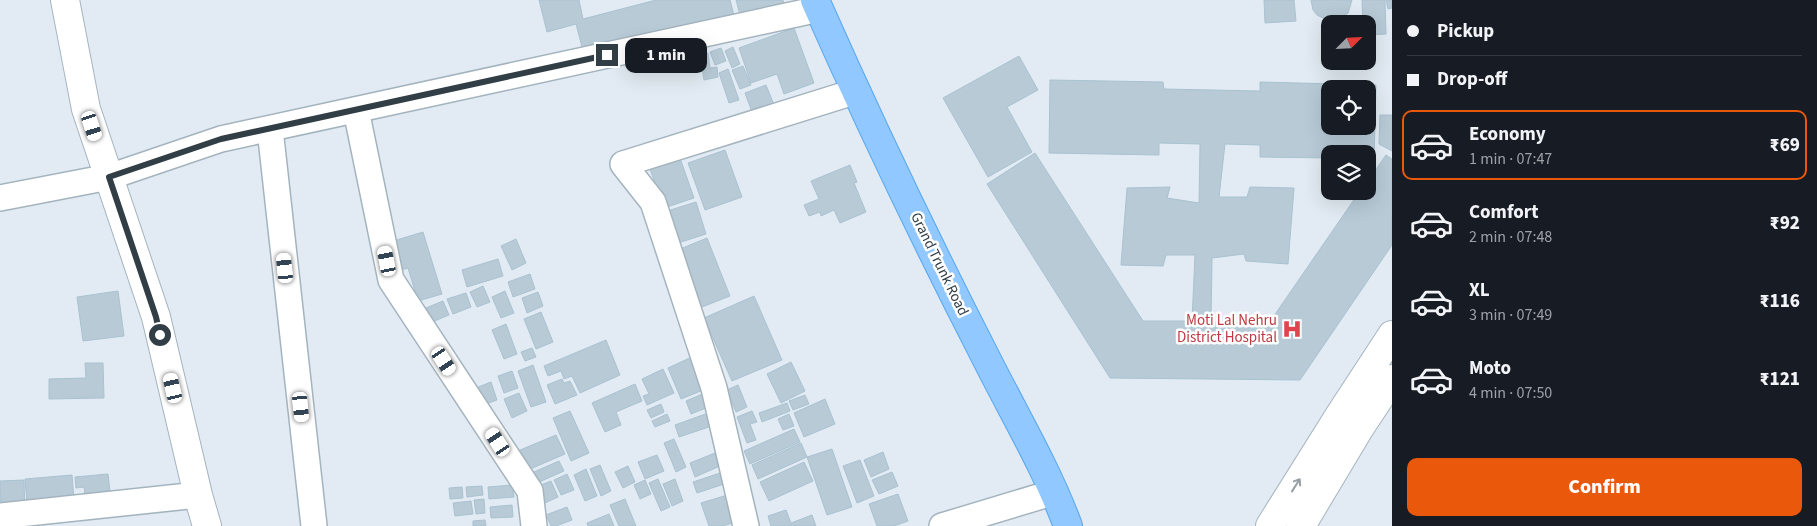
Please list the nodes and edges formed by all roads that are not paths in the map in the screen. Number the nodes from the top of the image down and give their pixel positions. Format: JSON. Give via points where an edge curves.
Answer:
{"nodes":[{"id":1,"x":65,"y":0,"type":"edge"},
{"id":2,"x":817,"y":4,"type":"edge"},
{"id":3,"x":857,"y":91,"type":"junction"},
{"id":4,"x":356,"y":110,"type":"junction"},
{"id":5,"x":270,"y":129,"type":"junction"},
{"id":6,"x":109,"y":177,"type":"junction"},
{"id":7,"x":0,"y":198,"type":"edge"},
{"id":8,"x":1392,"y":335,"type":"edge"},
{"id":9,"x":1392,"y":379,"type":"edge"},
{"id":10,"x":1349,"y":422,"type":"junction"},
{"id":11,"x":1055,"y":492,"type":"junction"},
{"id":12,"x":198,"y":495,"type":"junction"},
{"id":13,"x":0,"y":516,"type":"edge"},
{"id":14,"x":207,"y":526,"type":"edge"},
{"id":15,"x":314,"y":526,"type":"edge"},
{"id":16,"x":534,"y":526,"type":"edge"},
{"id":17,"x":746,"y":526,"type":"edge"},
{"id":18,"x":942,"y":526,"type":"edge"},
{"id":19,"x":1068,"y":526,"type":"edge"},
{"id":20,"x":1270,"y":526,"type":"edge"},
{"id":21,"x":1301,"y":526,"type":"edge"}],
"edges":[{"from":1,"to":6,"type":"street","via":[[86,109]]},
{"from":2,"to":3,"type":"main road","name":"Grand Trunk Road"},
{"from":2,"to":4,"type":"street"},
{"from":3,"to":11,"type":"main road","name":"Grand Trunk Road","via":[[984,356]]},
{"from":3,"to":17,"type":"street","via":[[623,164],[653,202],[714,388]]},
{"from":4,"to":5,"type":"street"},
{"from":4,"to":16,"type":"street","via":[[391,280],[530,491]]},
{"from":5,"to":6,"type":"street","via":[[221,139]]},
{"from":5,"to":15,"type":"street"},
{"from":6,"to":7,"type":"street"},
{"from":6,"to":12,"type":"street","via":[[156,317]]},
{"from":8,"to":10,"type":"street"},
{"from":9,"to":10,"type":"street"},
{"from":20,"to":10,"type":"street","one_way":true},
{"from":10,"to":21,"type":"street"},
{"from":11,"to":18,"type":"street"},
{"from":11,"to":19,"type":"main road","name":"Grand Trunk Road"},
{"from":12,"to":13,"type":"street"},
{"from":12,"to":14,"type":"street"}]}
